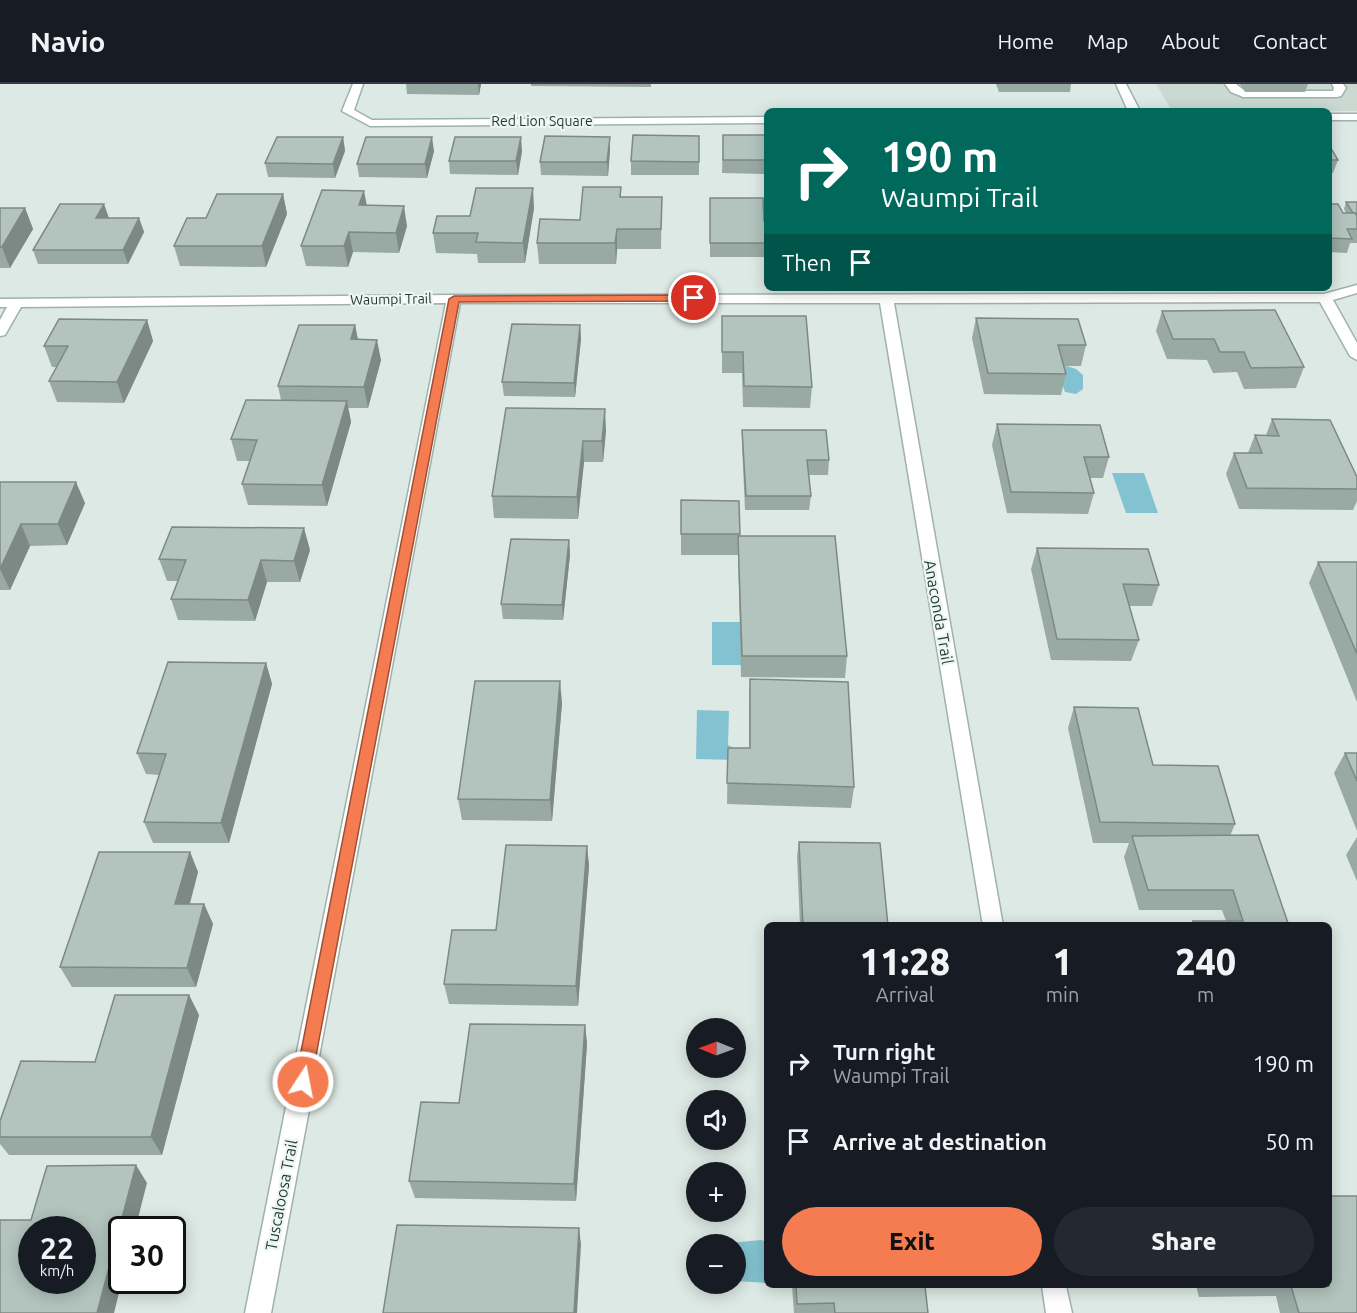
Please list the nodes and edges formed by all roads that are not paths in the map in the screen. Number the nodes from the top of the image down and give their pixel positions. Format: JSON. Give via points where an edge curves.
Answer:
{"nodes":[{"id":1,"x":358,"y":84,"type":"edge"},
{"id":2,"x":1121,"y":84,"type":"edge"},
{"id":3,"x":1230,"y":84,"type":"edge"},
{"id":4,"x":1337,"y":84,"type":"edge"},
{"id":5,"x":1133,"y":108,"type":"edge"},
{"id":6,"x":1332,"y":117,"type":"edge"},
{"id":7,"x":1357,"y":117,"type":"edge"},
{"id":8,"x":764,"y":120,"type":"edge"},
{"id":9,"x":1357,"y":289,"type":"edge"},
{"id":10,"x":886,"y":298,"type":"junction"},
{"id":11,"x":1325,"y":298,"type":"junction"},
{"id":12,"x":454,"y":299,"type":"junction"},
{"id":13,"x":0,"y":303,"type":"edge"},
{"id":14,"x":16,"y":303,"type":"junction"},
{"id":15,"x":0,"y":332,"type":"edge"},
{"id":16,"x":1357,"y":356,"type":"edge"},
{"id":17,"x":992,"y":922,"type":"edge"},
{"id":18,"x":1054,"y":1288,"type":"edge"},
{"id":19,"x":258,"y":1313,"type":"edge"},
{"id":20,"x":1059,"y":1313,"type":"edge"}],
"edges":[{"from":1,"to":8,"type":"street","name":"Red Lion Square","via":[[348,111],[370,123]]},
{"from":2,"to":5,"type":"street"},
{"from":3,"to":4,"type":"street","via":[[1243,94],[1337,94]]},
{"from":6,"to":7,"type":"street"},
{"from":9,"to":11,"type":"street","name":"Waumpi Trail"},
{"from":10,"to":11,"type":"street","name":"Waumpi Trail"},
{"from":10,"to":12,"type":"street","name":"Waumpi Trail"},
{"from":10,"to":17,"type":"street","name":"Anaconda Trail"},
{"from":11,"to":16,"type":"street"},
{"from":12,"to":14,"type":"street","name":"Waumpi Trail"},
{"from":12,"to":19,"type":"street","name":"Tuscaloosa Trail"},
{"from":13,"to":14,"type":"street","name":"Waumpi Trail"},
{"from":14,"to":15,"type":"street"},
{"from":18,"to":20,"type":"street"}]}
